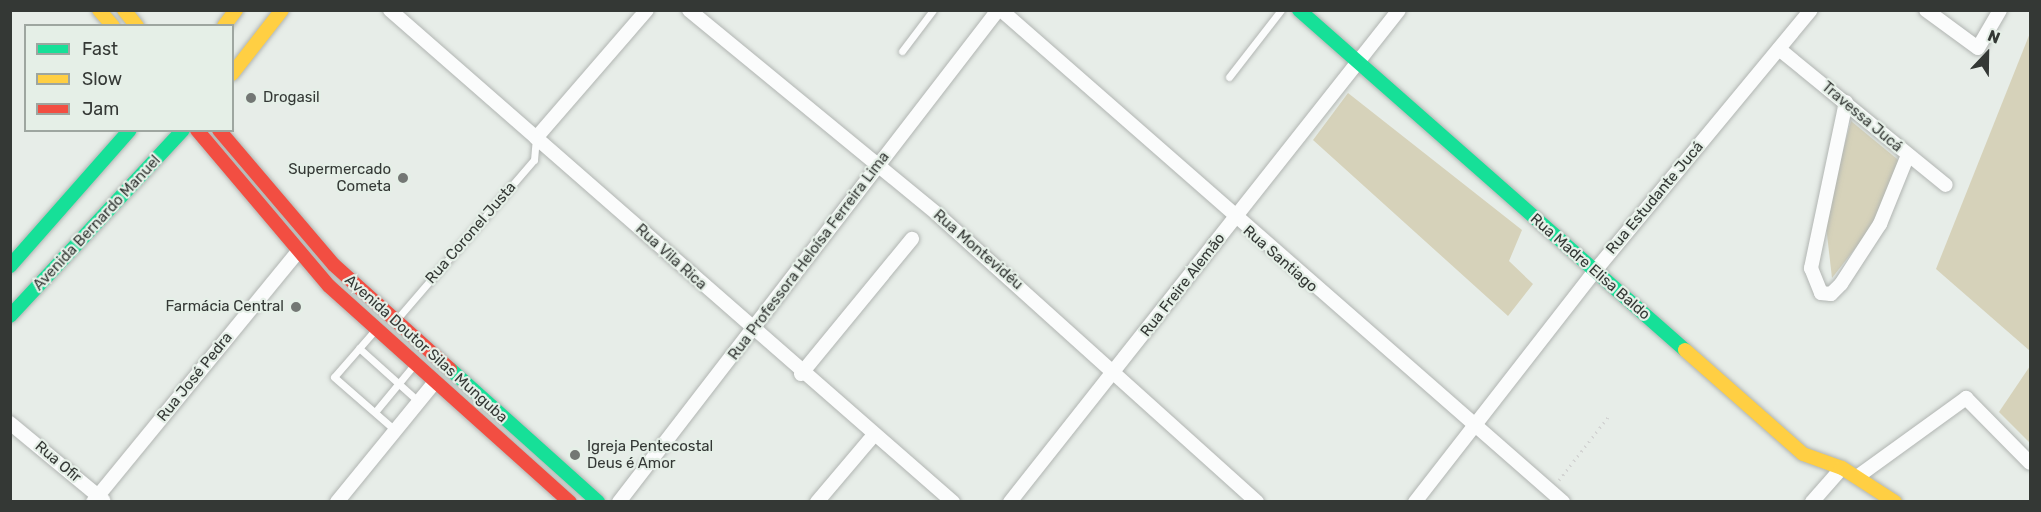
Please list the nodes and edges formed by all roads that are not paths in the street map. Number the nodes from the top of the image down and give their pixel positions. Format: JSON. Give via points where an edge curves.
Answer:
{"nodes":[{"id":1,"x":99,"y":10,"type":"edge"},
{"id":2,"x":124,"y":10,"type":"edge"},
{"id":3,"x":282,"y":10,"type":"edge"},
{"id":4,"x":390,"y":10,"type":"edge"},
{"id":5,"x":646,"y":10,"type":"edge"},
{"id":6,"x":689,"y":10,"type":"edge"},
{"id":7,"x":933,"y":10,"type":"edge"},
{"id":8,"x":1000,"y":10,"type":"edge"},
{"id":9,"x":1281,"y":10,"type":"edge"},
{"id":10,"x":1299,"y":10,"type":"edge"},
{"id":11,"x":1399,"y":10,"type":"edge"},
{"id":12,"x":1811,"y":10,"type":"edge"},
{"id":13,"x":1926,"y":10,"type":"edge"},
{"id":14,"x":2000,"y":10,"type":"edge"},
{"id":15,"x":111,"y":24,"type":"edge"},
{"id":16,"x":135,"y":24,"type":"edge"},
{"id":17,"x":1779,"y":49,"type":"junction"},
{"id":18,"x":902,"y":51,"type":"dead end"},
{"id":19,"x":1359,"y":63,"type":"junction"},
{"id":20,"x":234,"y":71,"type":"edge"},
{"id":21,"x":1229,"y":77,"type":"dead end"},
{"id":22,"x":1846,"y":102,"type":"junction"},
{"id":23,"x":128,"y":132,"type":"edge"},
{"id":24,"x":181,"y":132,"type":"edge"},
{"id":25,"x":199,"y":132,"type":"edge"},
{"id":26,"x":221,"y":132,"type":"edge"},
{"id":27,"x":536,"y":138,"type":"junction"},
{"id":28,"x":1908,"y":155,"type":"junction"},
{"id":29,"x":877,"y":167,"type":"junction"},
{"id":30,"x":1946,"y":184,"type":"dead end"},
{"id":31,"x":1234,"y":220,"type":"junction"},
{"id":32,"x":912,"y":239,"type":"dead end"},
{"id":33,"x":296,"y":254,"type":"junction"},
{"id":34,"x":10,"y":266,"type":"edge"},
{"id":35,"x":1594,"y":272,"type":"junction"},
{"id":36,"x":10,"y":316,"type":"edge"},
{"id":37,"x":393,"y":323,"type":"junction"},
{"id":38,"x":376,"y":329,"type":"junction"},
{"id":39,"x":752,"y":331,"type":"junction"},
{"id":40,"x":359,"y":348,"type":"junction"},
{"id":41,"x":415,"y":364,"type":"junction"},
{"id":42,"x":1116,"y":370,"type":"junction"},
{"id":43,"x":801,"y":374,"type":"junction"},
{"id":44,"x":435,"y":382,"type":"junction"},
{"id":45,"x":399,"y":384,"type":"junction"},
{"id":46,"x":419,"y":402,"type":"junction"},
{"id":47,"x":375,"y":412,"type":"junction"},
{"id":48,"x":10,"y":423,"type":"edge"},
{"id":49,"x":1474,"y":429,"type":"junction"},
{"id":50,"x":396,"y":431,"type":"junction"},
{"id":51,"x":873,"y":436,"type":"junction"},
{"id":52,"x":2031,"y":463,"type":"edge"},
{"id":53,"x":1842,"y":468,"type":"junction"},
{"id":54,"x":1857,"y":477,"type":"junction"},
{"id":55,"x":99,"y":500,"type":"edge"},
{"id":56,"x":337,"y":501,"type":"edge"},
{"id":57,"x":570,"y":501,"type":"edge"},
{"id":58,"x":598,"y":501,"type":"edge"},
{"id":59,"x":618,"y":501,"type":"edge"},
{"id":60,"x":817,"y":501,"type":"edge"},
{"id":61,"x":953,"y":501,"type":"edge"},
{"id":62,"x":1010,"y":501,"type":"edge"},
{"id":63,"x":1257,"y":501,"type":"edge"},
{"id":64,"x":1415,"y":501,"type":"edge"},
{"id":65,"x":1563,"y":501,"type":"edge"},
{"id":66,"x":1812,"y":501,"type":"edge"},
{"id":67,"x":1895,"y":501,"type":"edge"}],
"edges":[{"from":1,"to":15,"type":"main road"},
{"from":2,"to":16,"type":"main road"},
{"from":3,"to":20,"type":"main road"},
{"from":4,"to":27,"type":"street","name":"Rua Vila Rica"},
{"from":5,"to":27,"type":"street"},
{"from":6,"to":29,"type":"street","name":"Rua Montevidéu"},
{"from":7,"to":18,"type":"lane"},
{"from":8,"to":29,"type":"street","name":"Rua Professora Heloísa Ferreira Lima"},
{"from":8,"to":31,"type":"street","name":"Rua Santiago"},
{"from":9,"to":21,"type":"lane"},
{"from":10,"to":19,"type":"main road","name":"Rua Madre Elisa Baldo"},
{"from":11,"to":19,"type":"street","name":"Rua Freire Alemão"},
{"from":12,"to":17,"type":"street","name":"Rua Estudante Jucá"},
{"from":13,"to":14,"type":"street","via":[[1970,46],[1978,48],[1986,41]]},
{"from":17,"to":22,"type":"street","name":"Travessa Jucá"},
{"from":17,"to":35,"type":"street","name":"Rua Estudante Jucá"},
{"from":19,"to":31,"type":"street","name":"Rua Freire Alemão"},
{"from":19,"to":35,"type":"main road","name":"Rua Madre Elisa Baldo"},
{"from":22,"to":28,"type":"street","name":"Travessa Jucá"},
{"from":22,"to":28,"type":"street","via":[[1811,268],[1821,293],[1831,294],[1841,285],[1876,231]]},
{"from":23,"to":34,"type":"main road"},
{"from":24,"to":36,"type":"main road","name":"Avenida Bernardo Manuel"},
{"from":25,"to":33,"type":"main road","name":"Avenida Doutor Silas Munguba"},
{"from":26,"to":37,"type":"main road","name":"Avenida Doutor Silas Munguba","via":[[299,227]]},
{"from":27,"to":37,"type":"lane","name":"Rua Coronel Justa","via":[[534,160]]},
{"from":27,"to":39,"type":"street","name":"Rua Vila Rica"},
{"from":28,"to":30,"type":"street","name":"Travessa Jucá"},
{"from":29,"to":39,"type":"street","name":"Rua Professora Heloísa Ferreira Lima"},
{"from":29,"to":42,"type":"street","name":"Rua Montevidéu"},
{"from":31,"to":42,"type":"street","name":"Rua Freire Alemão"},
{"from":31,"to":49,"type":"street","name":"Rua Santiago"},
{"from":32,"to":43,"type":"street"},
{"from":33,"to":38,"type":"main road","name":"Avenida Doutor Silas Munguba"},
{"from":33,"to":55,"type":"street","name":"Rua José Pedra"},
{"from":35,"to":49,"type":"street","name":"Rua Estudante Jucá"},
{"from":35,"to":53,"type":"main road","name":"Rua Madre Elisa Baldo","via":[[1803,454]]},
{"from":37,"to":58,"type":"main road","name":"Avenida Doutor Silas Munguba"},
{"from":38,"to":40,"type":"lane"},
{"from":38,"to":41,"type":"main road","name":"Avenida Doutor Silas Munguba"},
{"from":39,"to":43,"type":"street","name":"Rua Vila Rica"},
{"from":39,"to":59,"type":"street","name":"Rua Professora Heloísa Ferreira Lima"},
{"from":40,"to":45,"type":"lane"},
{"from":40,"to":47,"type":"lane","via":[[334,377]]},
{"from":41,"to":44,"type":"main road","name":"Avenida Doutor Silas Munguba"},
{"from":41,"to":45,"type":"lane"},
{"from":42,"to":62,"type":"street","name":"Rua Freire Alemão"},
{"from":42,"to":63,"type":"street","name":"Rua Montevidéu"},
{"from":43,"to":51,"type":"street","name":"Rua Vila Rica"},
{"from":44,"to":46,"type":"street"},
{"from":44,"to":57,"type":"main road","name":"Avenida Doutor Silas Munguba"},
{"from":45,"to":46,"type":"lane"},
{"from":45,"to":47,"type":"lane"},
{"from":46,"to":50,"type":"street"},
{"from":47,"to":50,"type":"lane"},
{"from":48,"to":55,"type":"street","name":"Rua Ofir"},
{"from":49,"to":64,"type":"street","name":"Rua Estudante Jucá"},
{"from":49,"to":65,"type":"street","name":"Rua Santiago"},
{"from":50,"to":56,"type":"street"},
{"from":51,"to":60,"type":"street"},
{"from":51,"to":61,"type":"street","name":"Rua Vila Rica"},
{"from":52,"to":54,"type":"street","via":[[1966,398]]},
{"from":53,"to":54,"type":"main road","name":"Rua Madre Elisa Baldo"},
{"from":53,"to":66,"type":"street"},
{"from":54,"to":67,"type":"main road","name":"Rua Madre Elisa Baldo"}]}
